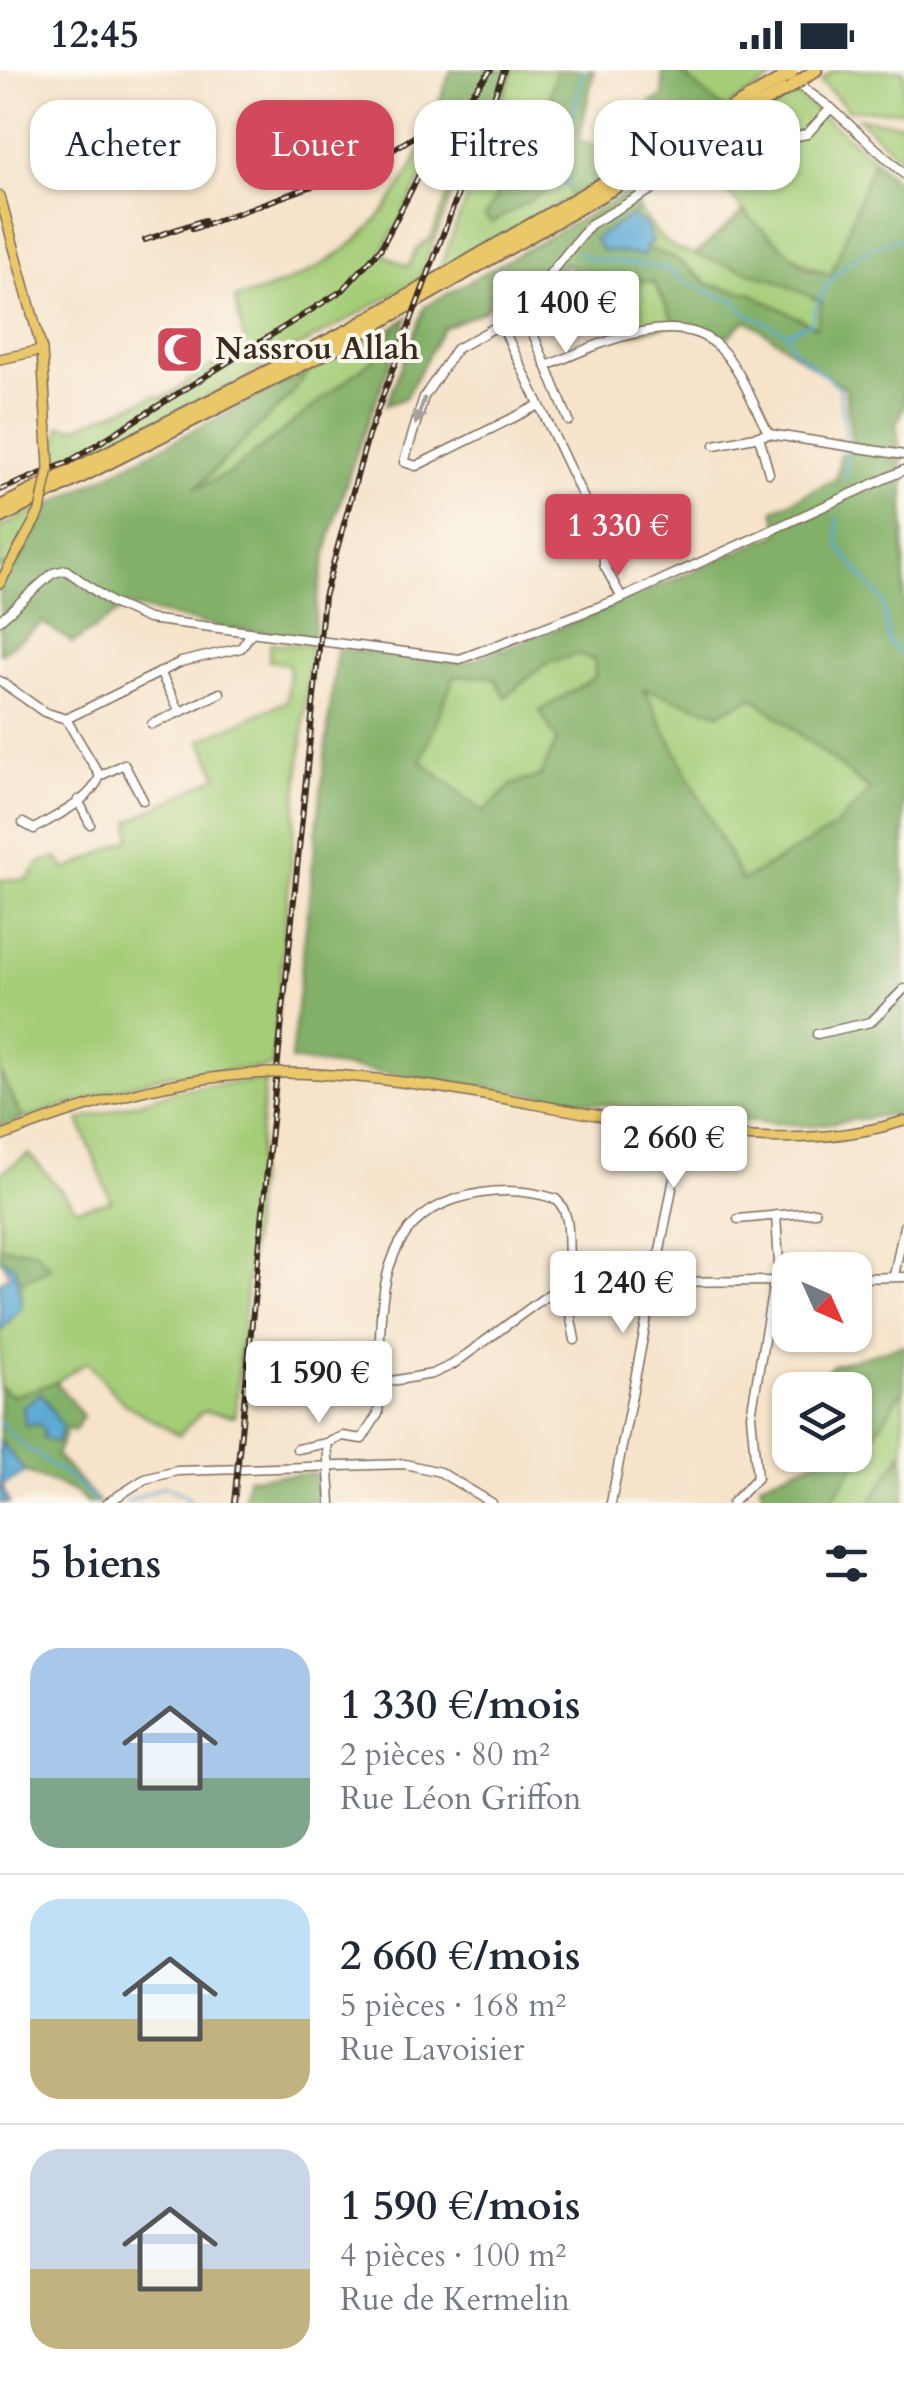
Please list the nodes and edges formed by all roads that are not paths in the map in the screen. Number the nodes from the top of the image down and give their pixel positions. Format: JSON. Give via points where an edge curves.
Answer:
{"nodes":[{"id":1,"x":816,"y":70,"type":"edge"},
{"id":2,"x":790,"y":76,"type":"edge"},
{"id":3,"x":831,"y":108,"type":"junction"},
{"id":4,"x":904,"y":174,"type":"edge"},
{"id":5,"x":0,"y":196,"type":"edge"},
{"id":6,"x":42,"y":350,"type":"junction"},
{"id":7,"x":0,"y":359,"type":"edge"},
{"id":8,"x":549,"y":365,"type":"junction"},
{"id":9,"x":538,"y":406,"type":"junction"},
{"id":10,"x":569,"y":421,"type":"dead end"},
{"id":11,"x":769,"y":434,"type":"junction"},
{"id":12,"x":758,"y":438,"type":"junction"},
{"id":13,"x":716,"y":445,"type":"dead end"},
{"id":14,"x":904,"y":454,"type":"edge"},
{"id":15,"x":904,"y":470,"type":"edge"},
{"id":16,"x":768,"y":473,"type":"dead end"},
{"id":17,"x":0,"y":507,"type":"edge"},
{"id":18,"x":0,"y":518,"type":"edge"},
{"id":19,"x":0,"y":583,"type":"edge"},
{"id":20,"x":622,"y":598,"type":"junction"},
{"id":21,"x":0,"y":620,"type":"edge"},
{"id":22,"x":250,"y":635,"type":"junction"},
{"id":23,"x":160,"y":672,"type":"junction"},
{"id":24,"x":0,"y":681,"type":"edge"},
{"id":25,"x":220,"y":693,"type":"dead end"},
{"id":26,"x":180,"y":712,"type":"junction"},
{"id":27,"x":66,"y":719,"type":"junction"},
{"id":28,"x":152,"y":724,"type":"dead end"},
{"id":29,"x":100,"y":776,"type":"junction"},
{"id":30,"x":78,"y":800,"type":"junction"},
{"id":31,"x":142,"y":800,"type":"dead end"},
{"id":32,"x":23,"y":823,"type":"dead end"},
{"id":33,"x":90,"y":824,"type":"dead end"},
{"id":34,"x":904,"y":989,"type":"edge"},
{"id":35,"x":817,"y":1034,"type":"dead end"},
{"id":36,"x":904,"y":1121,"type":"edge"},
{"id":37,"x":681,"y":1130,"type":"junction"},
{"id":38,"x":0,"y":1136,"type":"edge"},
{"id":39,"x":815,"y":1212,"type":"dead end"},
{"id":40,"x":776,"y":1215,"type":"junction"},
{"id":41,"x":738,"y":1219,"type":"dead end"},
{"id":42,"x":904,"y":1226,"type":"edge"},
{"id":43,"x":779,"y":1252,"type":"edge"},
{"id":44,"x":574,"y":1276,"type":"junction"},
{"id":45,"x":899,"y":1276,"type":"edge"},
{"id":46,"x":872,"y":1277,"type":"edge"},
{"id":47,"x":772,"y":1281,"type":"edge"},
{"id":48,"x":652,"y":1284,"type":"junction"},
{"id":49,"x":772,"y":1321,"type":"edge"},
{"id":50,"x":574,"y":1340,"type":"dead end"},
{"id":51,"x":380,"y":1383,"type":"junction"},
{"id":52,"x":327,"y":1443,"type":"junction"},
{"id":53,"x":297,"y":1448,"type":"dead end"},
{"id":54,"x":327,"y":1466,"type":"junction"},
{"id":55,"x":107,"y":1503,"type":"edge"},
{"id":56,"x":331,"y":1503,"type":"edge"},
{"id":57,"x":492,"y":1503,"type":"edge"},
{"id":58,"x":611,"y":1503,"type":"edge"},
{"id":59,"x":732,"y":1503,"type":"edge"}],
"edges":[{"from":1,"to":2,"type":"highway"},
{"from":2,"to":3,"type":"street"},
{"from":2,"to":17,"type":"highway","via":[[338,336]]},
{"from":2,"to":18,"type":"highway","via":[[338,347]]},
{"from":3,"to":4,"type":"street"},
{"from":3,"to":8,"type":"street","via":[[807,134],[718,152],[580,233],[522,307]]},
{"from":5,"to":6,"type":"main road"},
{"from":6,"to":7,"type":"main road"},
{"from":6,"to":19,"type":"main road","bridge":true,"via":[[49,468],[40,511]]},
{"from":8,"to":10,"type":"street"},
{"from":8,"to":11,"type":"street","via":[[648,332],[688,330],[724,354]]},
{"from":9,"to":9,"type":"street","one_way":true,"via":[[502,324],[456,350],[424,397],[404,462],[416,466]]},
{"from":9,"to":20,"type":"street","via":[[603,539],[604,565]]},
{"from":11,"to":12,"type":"street"},
{"from":11,"to":14,"type":"street"},
{"from":12,"to":13,"type":"street"},
{"from":12,"to":16,"type":"street"},
{"from":15,"to":20,"type":"street"},
{"from":20,"to":22,"type":"street","via":[[460,659]]},
{"from":21,"to":22,"type":"street","via":[[53,573],[66,570],[130,613]]},
{"from":22,"to":23,"type":"street","via":[[241,648],[199,654]]},
{"from":23,"to":26,"type":"street"},
{"from":23,"to":27,"type":"street"},
{"from":24,"to":27,"type":"street"},
{"from":25,"to":26,"type":"street"},
{"from":26,"to":28,"type":"street"},
{"from":27,"to":29,"type":"street"},
{"from":29,"to":30,"type":"street"},
{"from":29,"to":31,"type":"street","via":[[124,764]]},
{"from":30,"to":32,"type":"street","via":[[34,829]]},
{"from":30,"to":33,"type":"street"},
{"from":34,"to":35,"type":"street","via":[[872,1022]]},
{"from":36,"to":37,"type":"main road","via":[[777,1139]]},
{"from":37,"to":38,"type":"main road","bridge":true,"via":[[416,1084],[284,1073],[158,1084]]},
{"from":37,"to":48,"type":"street"},
{"from":39,"to":40,"type":"street"},
{"from":40,"to":41,"type":"street"},
{"from":40,"to":43,"type":"street"},
{"from":42,"to":45,"type":"street"},
{"from":44,"to":48,"type":"street"},
{"from":44,"to":50,"type":"street","via":[[566,1292]]},
{"from":44,"to":51,"type":"street","via":[[452,1366]]},
{"from":44,"to":51,"type":"street","via":[[568,1218],[556,1199],[496,1191],[426,1213],[406,1228],[390,1255]]},
{"from":45,"to":46,"type":"street"},
{"from":47,"to":48,"type":"street"},
{"from":48,"to":58,"type":"street"},
{"from":49,"to":59,"type":"street","via":[[751,1415],[757,1478]]},
{"from":51,"to":52,"type":"street","via":[[372,1430]]},
{"from":52,"to":53,"type":"street"},
{"from":52,"to":54,"type":"street"},
{"from":54,"to":55,"type":"street","via":[[168,1472]]},
{"from":54,"to":56,"type":"street"},
{"from":54,"to":57,"type":"street","via":[[429,1468]]}]}
